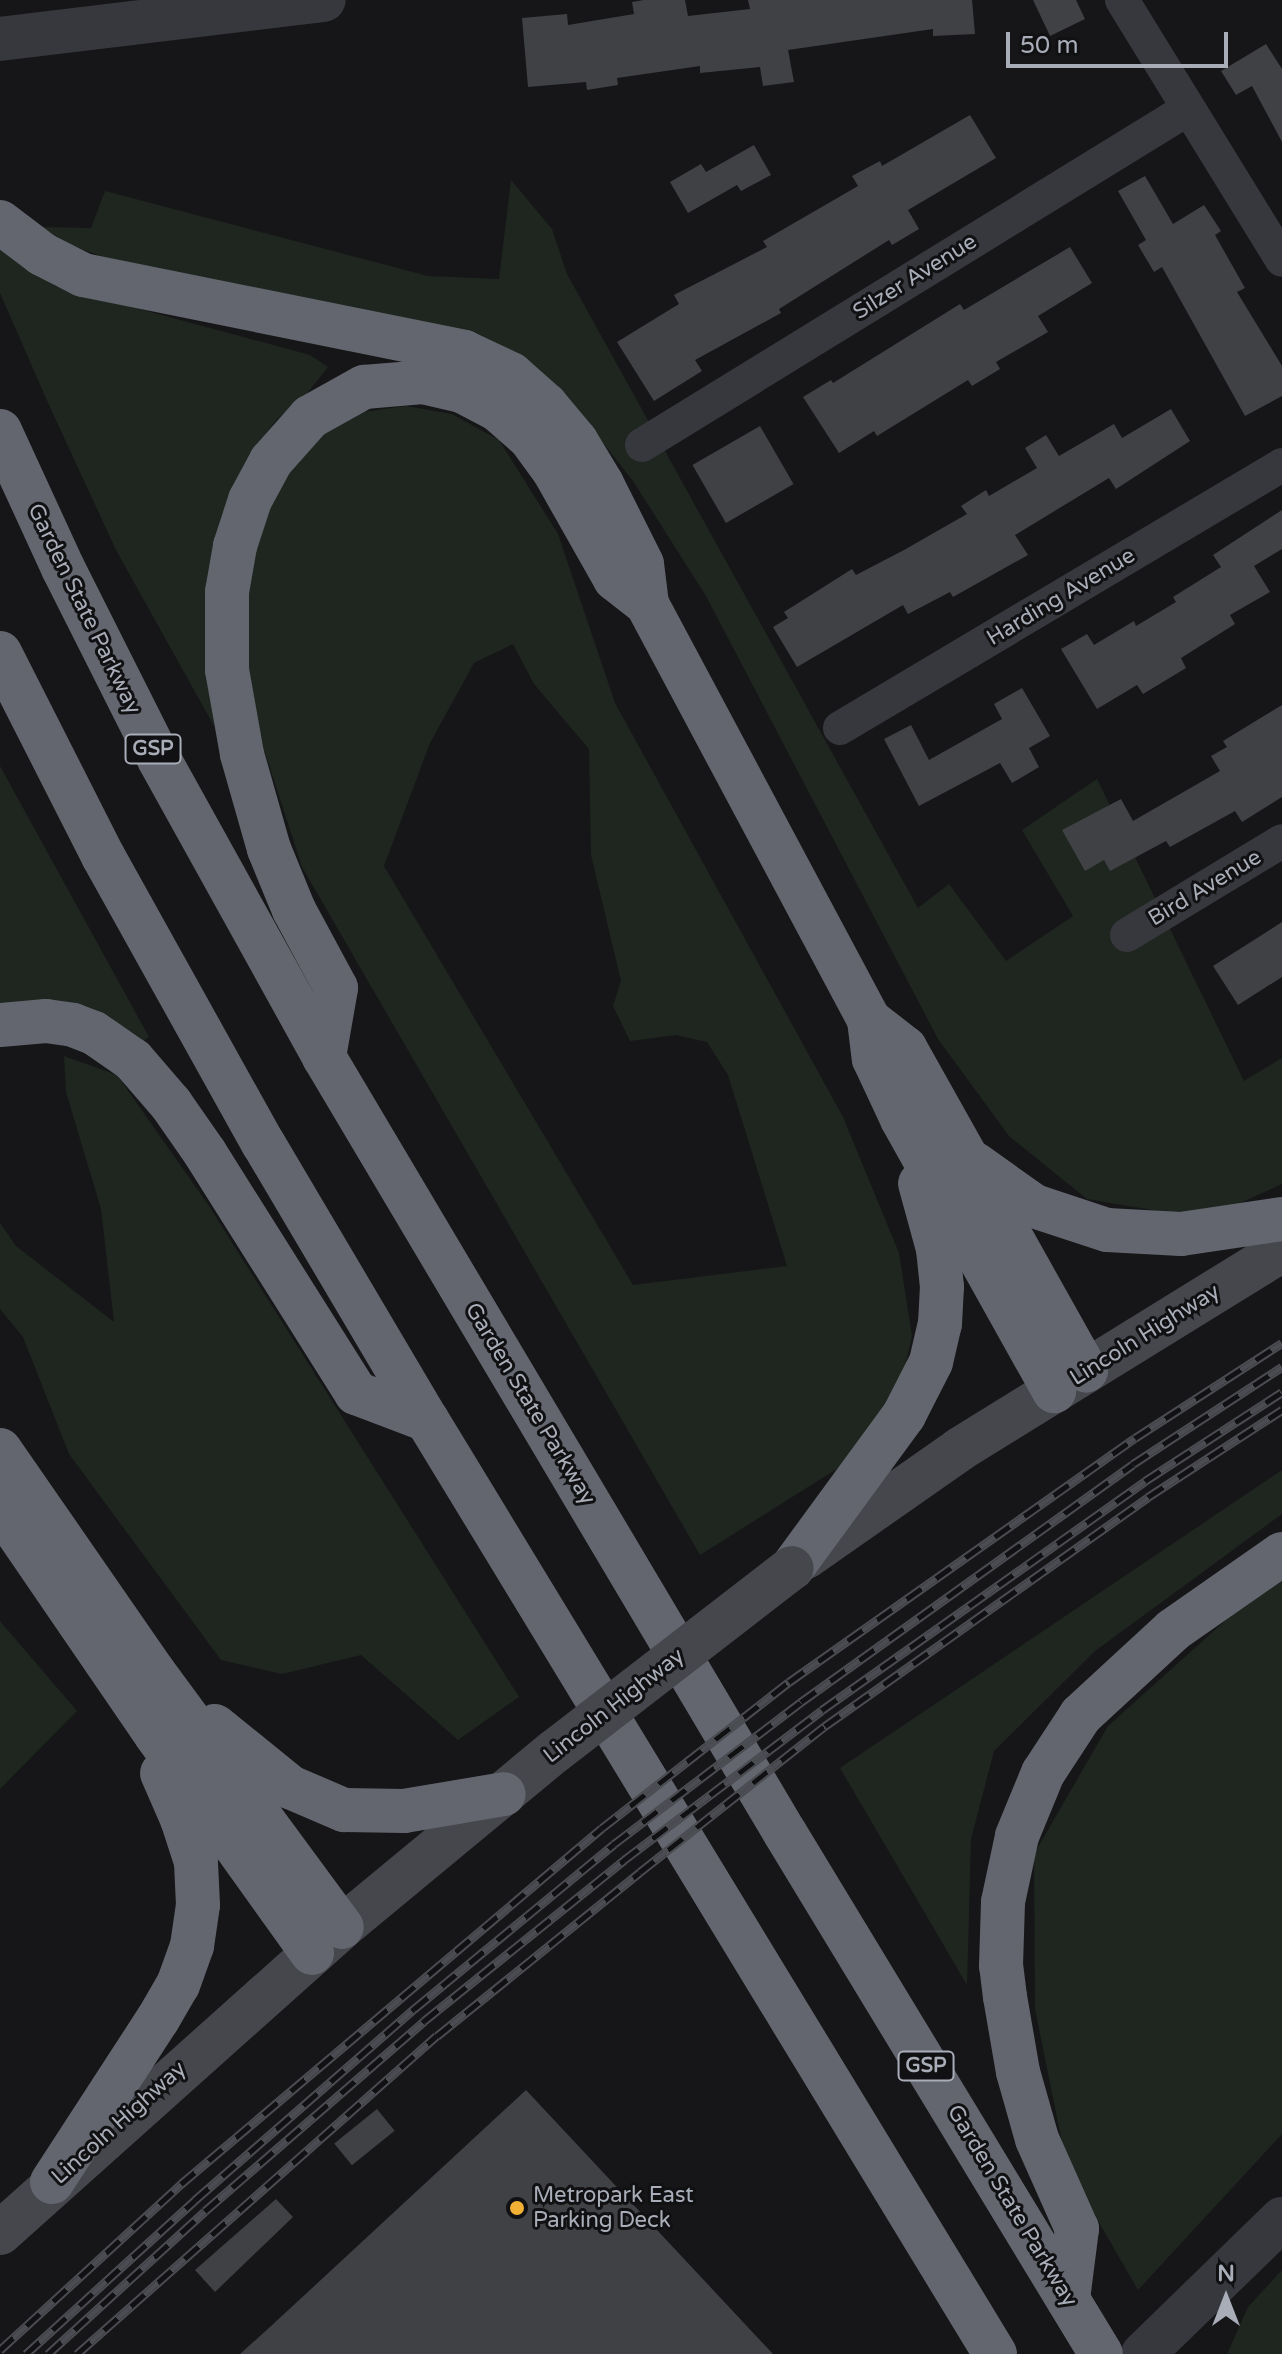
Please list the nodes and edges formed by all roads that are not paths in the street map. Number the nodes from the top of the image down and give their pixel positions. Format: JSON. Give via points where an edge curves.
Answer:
{"nodes":[{"id":1,"x":324,"y":0,"type":"edge"},
{"id":2,"x":1122,"y":0,"type":"edge"},
{"id":3,"x":175,"y":10,"type":"edge"},
{"id":4,"x":0,"y":39,"type":"edge"},
{"id":5,"x":1188,"y":109,"type":"junction"},
{"id":6,"x":0,"y":222,"type":"edge"},
{"id":7,"x":1282,"y":260,"type":"edge"},
{"id":8,"x":0,"y":431,"type":"edge"},
{"id":9,"x":642,"y":445,"type":"dead end"},
{"id":10,"x":1282,"y":465,"type":"edge"},
{"id":11,"x":647,"y":604,"type":"junction"},
{"id":12,"x":0,"y":653,"type":"edge"},
{"id":13,"x":840,"y":728,"type":"dead end"},
{"id":14,"x":1282,"y":841,"type":"edge"},
{"id":15,"x":1127,"y":935,"type":"dead end"},
{"id":16,"x":869,"y":1020,"type":"junction"},
{"id":17,"x":0,"y":1025,"type":"edge"},
{"id":18,"x":324,"y":1057,"type":"junction"},
{"id":19,"x":902,"y":1119,"type":"junction"},
{"id":20,"x":963,"y":1155,"type":"junction"},
{"id":21,"x":1282,"y":1219,"type":"edge"},
{"id":22,"x":1282,"y":1250,"type":"edge"},
{"id":23,"x":1070,"y":1381,"type":"junction"},
{"id":24,"x":427,"y":1420,"type":"junction"},
{"id":25,"x":0,"y":1450,"type":"edge"},
{"id":26,"x":0,"y":1507,"type":"edge"},
{"id":27,"x":1282,"y":1554,"type":"edge"},
{"id":28,"x":792,"y":1568,"type":"junction"},
{"id":29,"x":153,"y":1671,"type":"junction"},
{"id":30,"x":156,"y":1735,"type":"junction"},
{"id":31,"x":504,"y":1794,"type":"junction"},
{"id":32,"x":327,"y":1940,"type":"junction"},
{"id":33,"x":52,"y":2182,"type":"junction"},
{"id":34,"x":1282,"y":2219,"type":"edge"},
{"id":35,"x":0,"y":2233,"type":"edge"},
{"id":36,"x":1068,"y":2299,"type":"junction"},
{"id":37,"x":1152,"y":2346,"type":"edge"},
{"id":38,"x":995,"y":2354,"type":"edge"},
{"id":39,"x":1101,"y":2354,"type":"edge"}],
"edges":[{"from":1,"to":3,"type":"street"},
{"from":2,"to":5,"type":"street"},
{"from":3,"to":4,"type":"street"},
{"from":5,"to":7,"type":"street"},
{"from":5,"to":9,"type":"street","name":"Silzer Avenue"},
{"from":6,"to":11,"type":"highway","via":[[42,254],[83,275],[442,346],[511,374],[546,405],[588,460],[642,564]]},
{"from":8,"to":18,"type":"highway","name":"Garden State Parkway","number":"GSP","via":[[159,759]]},
{"from":10,"to":13,"type":"street","name":"Harding Avenue"},
{"from":11,"to":16,"type":"highway"},
{"from":11,"to":18,"type":"highway","via":[[615,579],[530,438],[498,410],[462,391],[423,382],[364,387],[310,417],[271,461],[250,500],[235,546],[227,592],[227,670],[245,769],[269,849],[336,988]]},
{"from":12,"to":24,"type":"highway","via":[[154,951]]},
{"from":14,"to":15,"type":"street","name":"Bird Avenue"},
{"from":16,"to":19,"type":"highway","via":[[874,1059]]},
{"from":16,"to":20,"type":"highway","via":[[905,1048]]},
{"from":17,"to":24,"type":"highway","via":[[73,1025],[133,1060],[205,1153],[356,1393]]},
{"from":18,"to":36,"type":"highway","name":"Garden State Parkway","number":"GSP"},
{"from":19,"to":23,"type":"highway"},
{"from":19,"to":28,"type":"highway","via":[[938,1249],[942,1287],[936,1343],[910,1407]]},
{"from":20,"to":21,"type":"highway","via":[[1034,1206],[1107,1230],[1181,1234]]},
{"from":20,"to":23,"type":"highway"},
{"from":22,"to":23,"type":"main road","name":"Lincoln Highway"},
{"from":23,"to":28,"type":"main road","name":"Lincoln Highway","via":[[903,1487]]},
{"from":24,"to":38,"type":"highway"},
{"from":25,"to":29,"type":"highway"},
{"from":26,"to":30,"type":"highway"},
{"from":27,"to":36,"type":"highway","via":[[1173,1630],[1081,1715],[1043,1773],[1017,1836],[1003,1902],[1003,1981],[1026,2107],[1049,2173],[1077,2229]]},
{"from":28,"to":31,"type":"main road","name":"Lincoln Highway","bridge":true},
{"from":29,"to":31,"type":"highway","via":[[259,1764],[326,1805],[383,1812]]},
{"from":29,"to":32,"type":"highway"},
{"from":30,"to":32,"type":"highway"},
{"from":30,"to":33,"type":"highway","via":[[162,1774],[196,1862],[198,1905],[192,1946],[158,2019]]},
{"from":31,"to":32,"type":"main road","name":"Lincoln Highway"},
{"from":32,"to":33,"type":"main road","name":"Lincoln Highway"},
{"from":33,"to":35,"type":"main road","name":"Lincoln Highway"},
{"from":34,"to":37,"type":"street"},
{"from":36,"to":39,"type":"highway","name":"Garden State Parkway","number":"GSP"}]}
